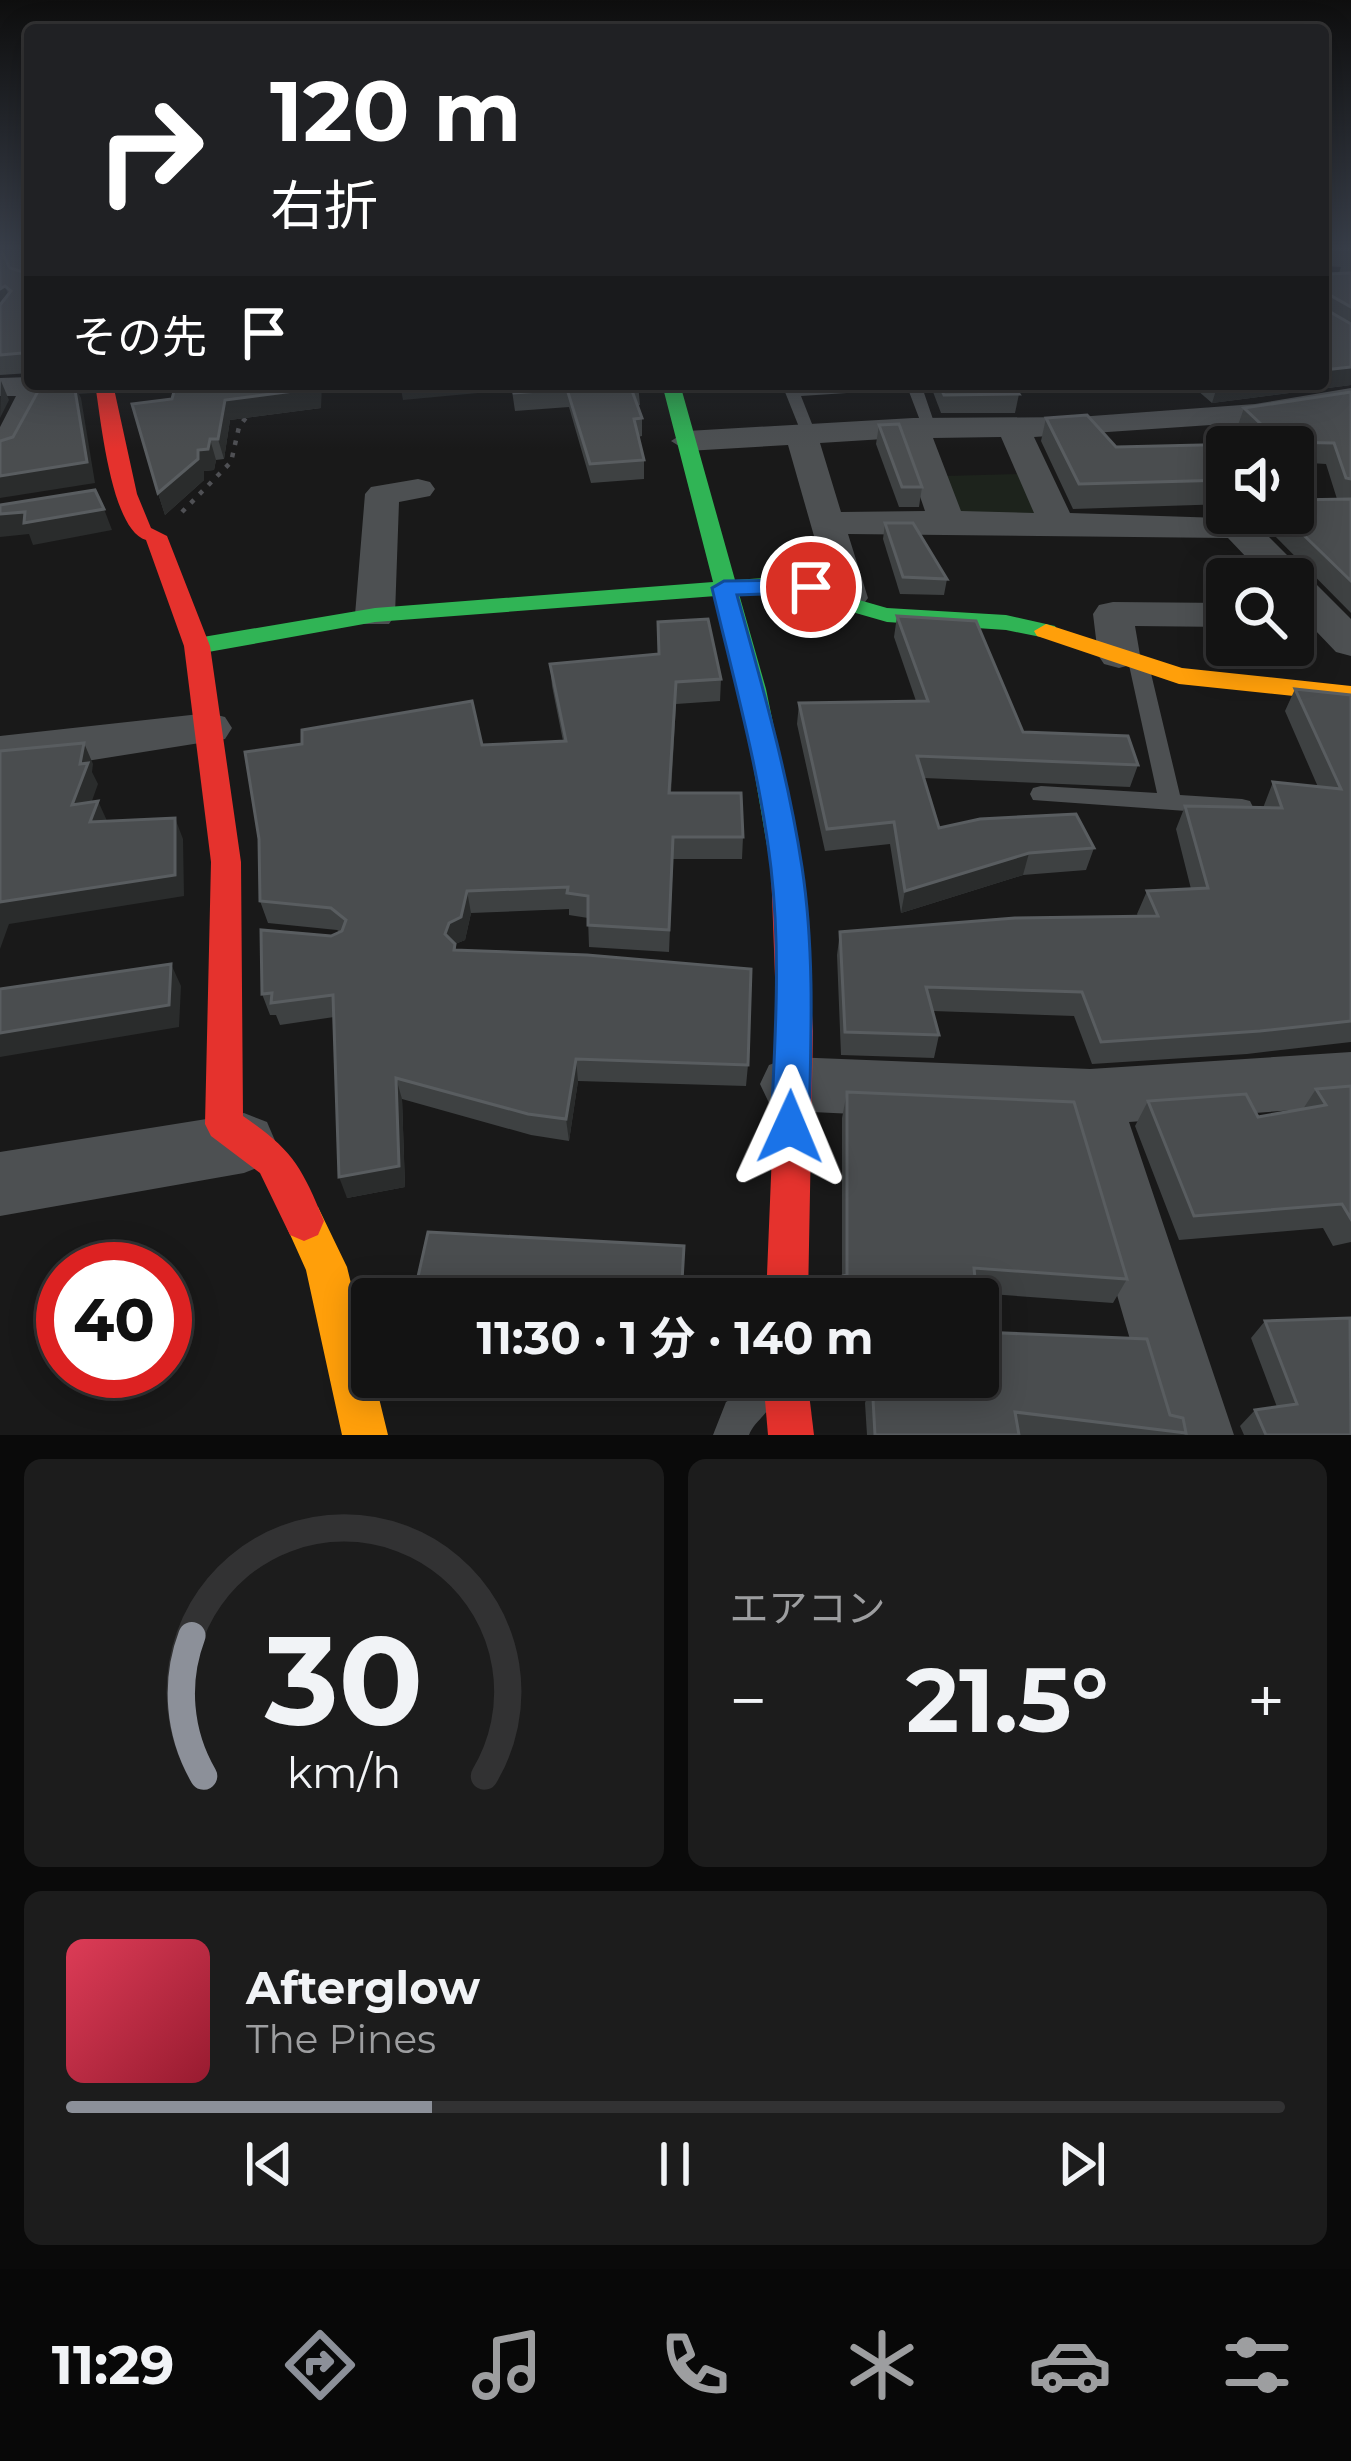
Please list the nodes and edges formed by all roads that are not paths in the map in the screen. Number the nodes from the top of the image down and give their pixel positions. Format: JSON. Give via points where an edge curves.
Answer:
{"nodes":[{"id":1,"x":37,"y":390,"type":"edge"},
{"id":2,"x":105,"y":390,"type":"edge"},
{"id":3,"x":673,"y":390,"type":"edge"},
{"id":4,"x":822,"y":390,"type":"edge"},
{"id":5,"x":915,"y":390,"type":"edge"},
{"id":6,"x":1351,"y":397,"type":"edge"},
{"id":7,"x":921,"y":428,"type":"junction"},
{"id":8,"x":1014,"y":429,"type":"junction"},
{"id":9,"x":805,"y":434,"type":"junction"},
{"id":10,"x":687,"y":441,"type":"junction"},
{"id":11,"x":0,"y":452,"type":"edge"},
{"id":12,"x":418,"y":489,"type":"dead end"},
{"id":13,"x":126,"y":494,"type":"junction"},
{"id":14,"x":85,"y":502,"type":"edge"},
{"id":15,"x":947,"y":522,"type":"junction"},
{"id":16,"x":830,"y":523,"type":"junction"},
{"id":17,"x":1058,"y":526,"type":"junction"},
{"id":18,"x":1267,"y":558,"type":"edge"},
{"id":19,"x":724,"y":588,"type":"junction"},
{"id":20,"x":848,"y":598,"type":"junction"},
{"id":21,"x":375,"y":615,"type":"junction"},
{"id":22,"x":1206,"y":615,"type":"edge"},
{"id":23,"x":197,"y":646,"type":"junction"},
{"id":24,"x":1129,"y":660,"type":"junction"},
{"id":25,"x":1351,"y":694,"type":"edge"},
{"id":26,"x":209,"y":728,"type":"junction"},
{"id":27,"x":0,"y":752,"type":"edge"},
{"id":28,"x":1041,"y":794,"type":"dead end"},
{"id":29,"x":1170,"y":802,"type":"junction"},
{"id":30,"x":1242,"y":807,"type":"edge"},
{"id":31,"x":1351,"y":1079,"type":"edge"},
{"id":32,"x":790,"y":1084,"type":"junction"},
{"id":33,"x":1090,"y":1097,"type":"junction"},
{"id":34,"x":244,"y":1143,"type":"junction"},
{"id":35,"x":0,"y":1184,"type":"edge"},
{"id":36,"x":787,"y":1278,"type":"edge"},
{"id":37,"x":760,"y":1398,"type":"edge"},
{"id":38,"x":787,"y":1398,"type":"edge"},
{"id":39,"x":351,"y":1432,"type":"edge"},
{"id":40,"x":731,"y":1435,"type":"edge"},
{"id":41,"x":790,"y":1435,"type":"edge"},
{"id":42,"x":1196,"y":1435,"type":"edge"}],
"edges":[{"from":1,"to":11,"type":"street"},
{"from":2,"to":13,"type":"street"},
{"from":3,"to":10,"type":"street"},
{"from":4,"to":9,"type":"lane","via":[[792,392]]},
{"from":5,"to":7,"type":"lane"},
{"from":6,"to":8,"type":"street","via":[[1238,415]]},
{"from":7,"to":8,"type":"street"},
{"from":7,"to":9,"type":"street"},
{"from":7,"to":15,"type":"street"},
{"from":8,"to":17,"type":"street"},
{"from":9,"to":10,"type":"street"},
{"from":9,"to":16,"type":"street"},
{"from":10,"to":19,"type":"street"},
{"from":12,"to":21,"type":"street","via":[[382,494]]},
{"from":13,"to":14,"type":"street"},
{"from":13,"to":23,"type":"street","via":[[142,532],[156,536]]},
{"from":15,"to":16,"type":"street"},
{"from":15,"to":17,"type":"street"},
{"from":16,"to":20,"type":"street"},
{"from":17,"to":18,"type":"street","via":[[1238,527]]},
{"from":19,"to":20,"type":"street","via":[[779,584]]},
{"from":19,"to":21,"type":"street"},
{"from":19,"to":32,"type":"street","via":[[787,869]]},
{"from":20,"to":24,"type":"street","via":[[885,615],[1030,626]]},
{"from":21,"to":23,"type":"street"},
{"from":22,"to":24,"type":"street","via":[[1113,614]]},
{"from":23,"to":26,"type":"street"},
{"from":24,"to":25,"type":"street","via":[[1179,676]]},
{"from":24,"to":29,"type":"lane"},
{"from":26,"to":27,"type":"street"},
{"from":26,"to":34,"type":"street","via":[[238,935],[224,1124]]},
{"from":28,"to":29,"type":"lane"},
{"from":29,"to":30,"type":"lane"},
{"from":31,"to":33,"type":"street"},
{"from":32,"to":33,"type":"street"},
{"from":32,"to":36,"type":"street"},
{"from":33,"to":42,"type":"street"},
{"from":34,"to":35,"type":"street"},
{"from":34,"to":39,"type":"street","via":[[274,1160],[326,1267]]},
{"from":37,"to":40,"type":"lane"},
{"from":38,"to":41,"type":"street"}]}
